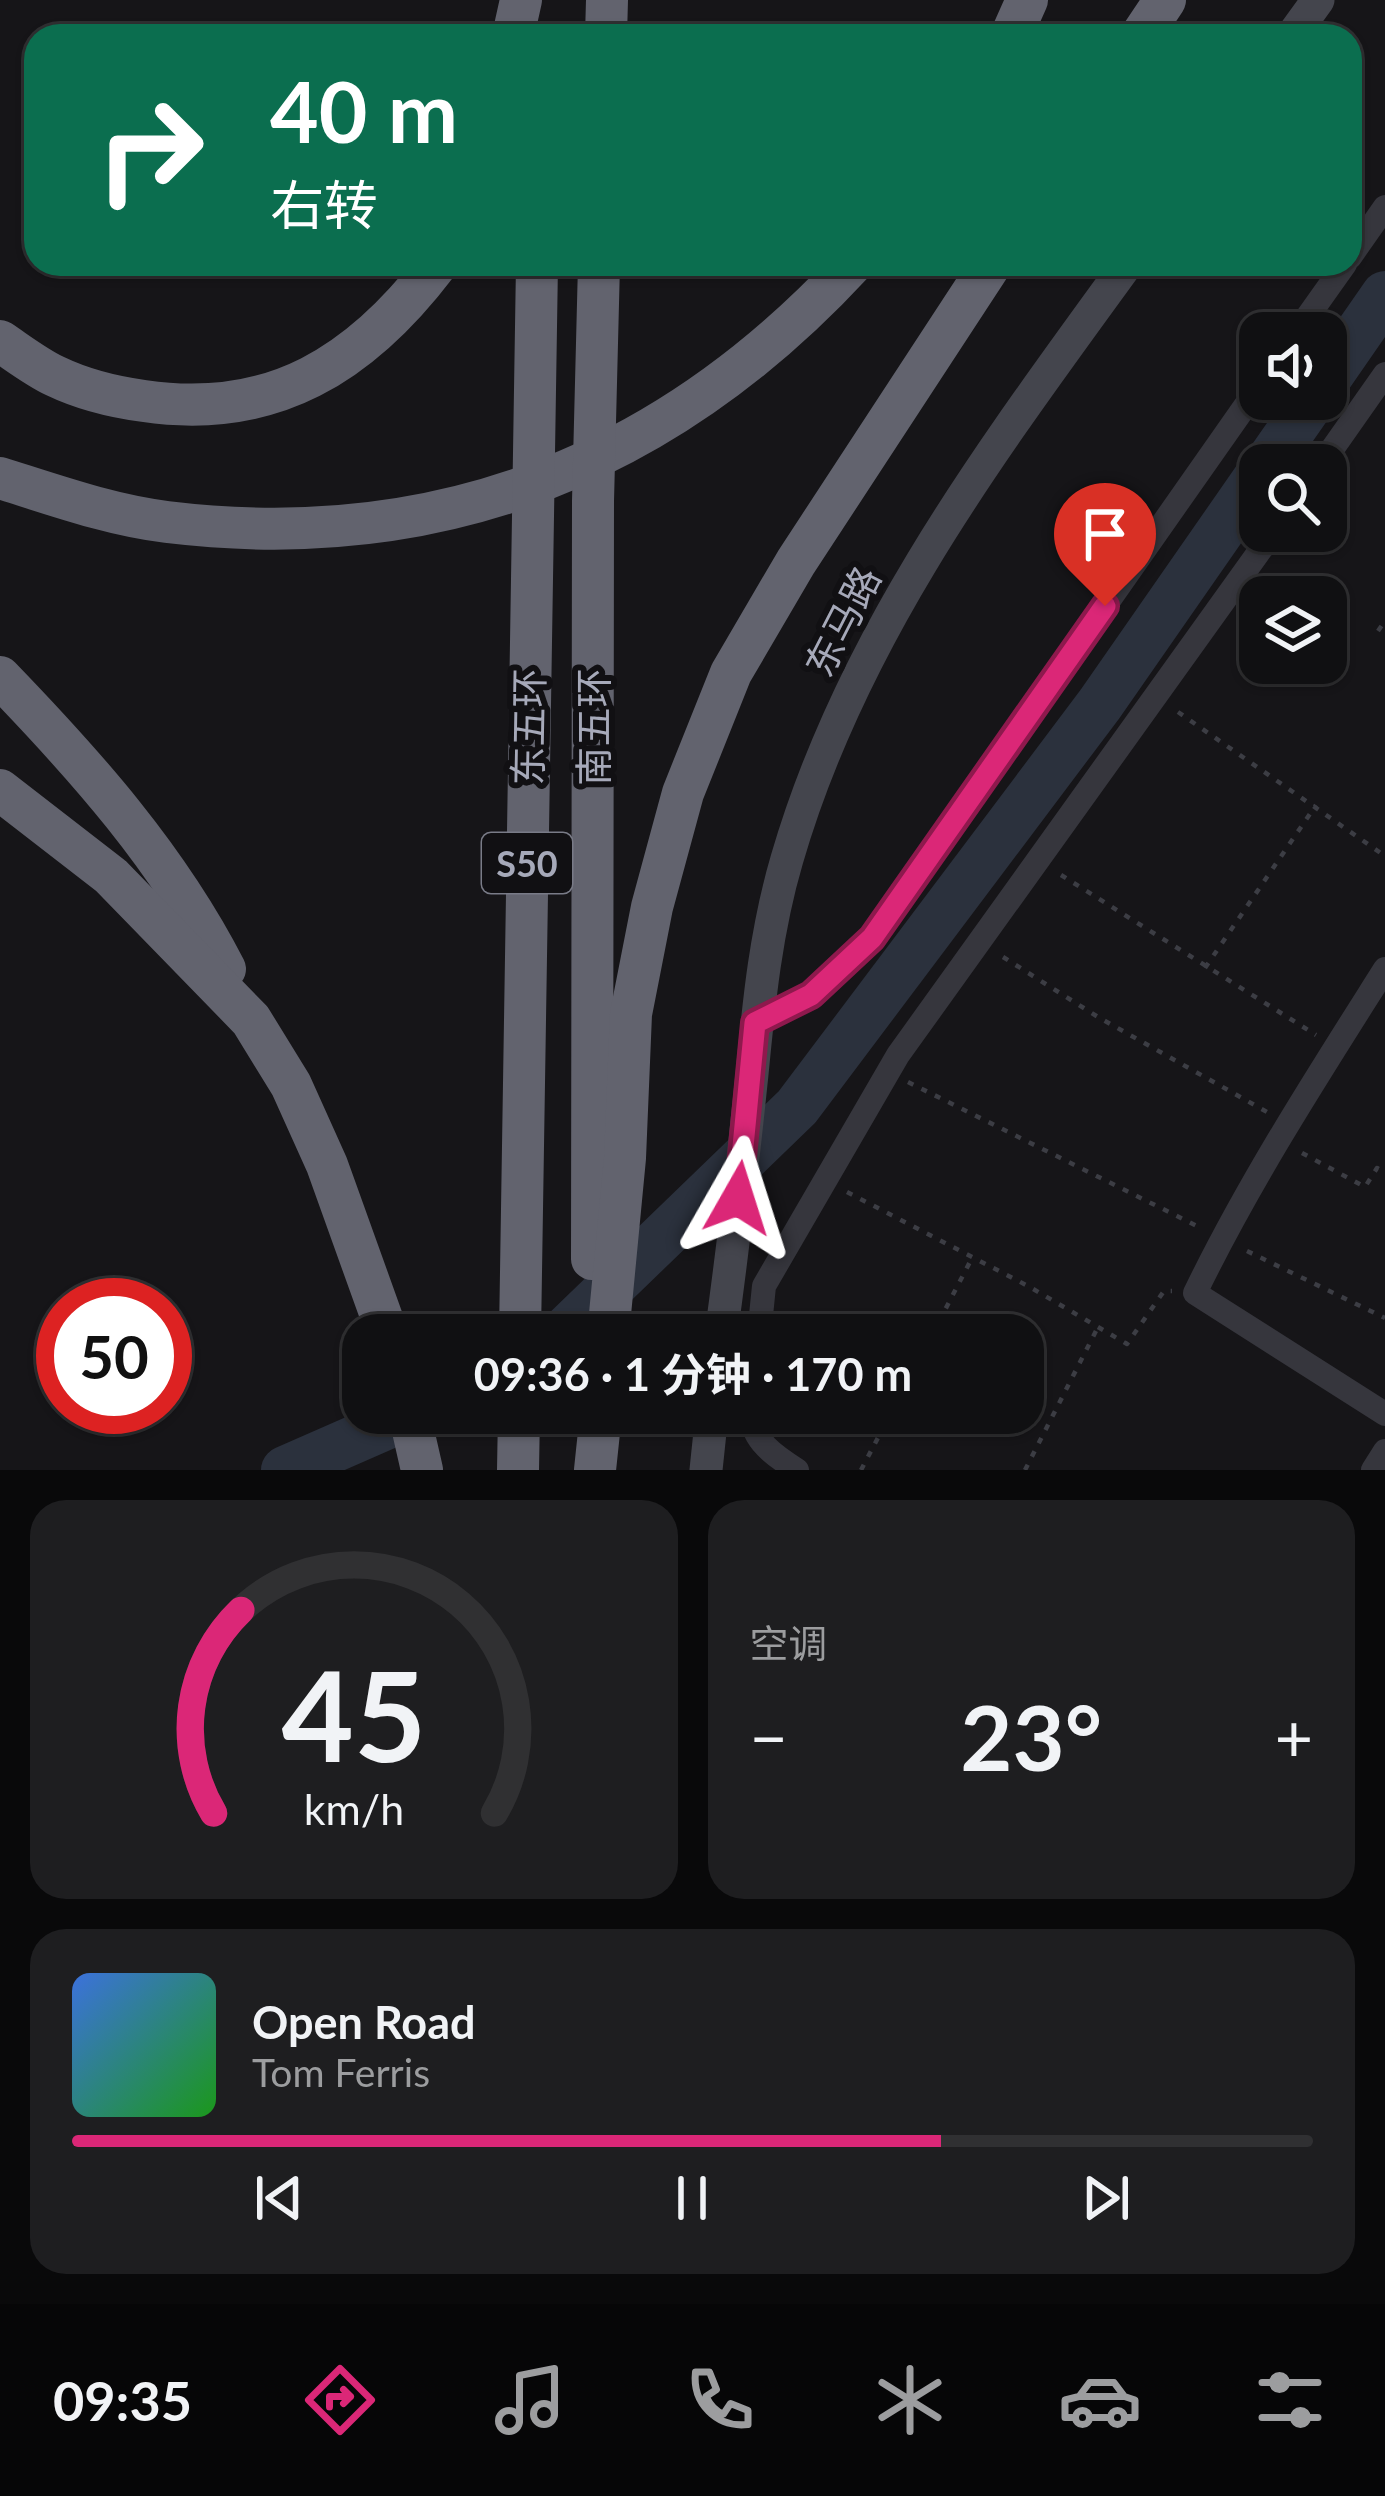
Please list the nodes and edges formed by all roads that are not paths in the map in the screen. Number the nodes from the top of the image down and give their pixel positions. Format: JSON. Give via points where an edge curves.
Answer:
{"nodes":[{"id":1,"x":1385,"y":207,"type":"edge"},
{"id":2,"x":1362,"y":239,"type":"edge"},
{"id":3,"x":428,"y":276,"type":"edge"},
{"id":4,"x":537,"y":276,"type":"edge"},
{"id":5,"x":599,"y":276,"type":"edge"},
{"id":6,"x":840,"y":276,"type":"edge"},
{"id":7,"x":983,"y":276,"type":"edge"},
{"id":8,"x":1118,"y":276,"type":"edge"},
{"id":9,"x":1336,"y":276,"type":"edge"},
{"id":10,"x":1311,"y":312,"type":"edge"},
{"id":11,"x":0,"y":341,"type":"edge"},
{"id":12,"x":1385,"y":374,"type":"edge"},
{"id":13,"x":1239,"y":415,"type":"edge"},
{"id":14,"x":1336,"y":444,"type":"edge"},
{"id":15,"x":0,"y":478,"type":"edge"},
{"id":16,"x":1259,"y":552,"type":"edge"},
{"id":17,"x":0,"y":677,"type":"edge"},
{"id":18,"x":0,"y":790,"type":"edge"},
{"id":19,"x":1385,"y":969,"type":"edge"},
{"id":20,"x":251,"y":1020,"type":"junction"},
{"id":21,"x":755,"y":1023,"type":"junction"},
{"id":22,"x":609,"y":1167,"type":"junction"},
{"id":23,"x":381,"y":1314,"type":"edge"},
{"id":24,"x":520,"y":1314,"type":"edge"},
{"id":25,"x":595,"y":1314,"type":"edge"},
{"id":26,"x":608,"y":1314,"type":"edge"},
{"id":27,"x":724,"y":1314,"type":"edge"},
{"id":28,"x":761,"y":1314,"type":"edge"},
{"id":29,"x":1385,"y":1414,"type":"edge"},
{"id":30,"x":414,"y":1434,"type":"edge"},
{"id":31,"x":519,"y":1434,"type":"edge"},
{"id":32,"x":597,"y":1434,"type":"edge"},
{"id":33,"x":710,"y":1434,"type":"edge"},
{"id":34,"x":757,"y":1434,"type":"edge"},
{"id":35,"x":1385,"y":1451,"type":"edge"},
{"id":36,"x":422,"y":1470,"type":"edge"},
{"id":37,"x":518,"y":1470,"type":"edge"},
{"id":38,"x":595,"y":1470,"type":"edge"},
{"id":39,"x":706,"y":1470,"type":"edge"},
{"id":40,"x":797,"y":1470,"type":"edge"},
{"id":41,"x":1373,"y":1470,"type":"edge"}],
"edges":[{"from":1,"to":2,"type":"street"},
{"from":3,"to":11,"type":"highway","via":[[401,312],[337,364],[284,391],[233,403],[113,397],[55,376]]},
{"from":4,"to":24,"type":"highway","name":"东五环","number":"S50"},
{"from":5,"to":22,"type":"highway","name":"南五环","number":"S50","via":[[593,501]]},
{"from":6,"to":15,"type":"highway","via":[[701,400],[488,502],[409,520],[255,530],[162,521]]},
{"from":7,"to":22,"type":"highway","via":[[730,673],[683,793],[652,907]]},
{"from":8,"to":21,"type":"main road","name":"东马路","via":[[954,507],[846,702],[786,860]]},
{"from":9,"to":10,"type":"street"},
{"from":12,"to":14,"type":"street"},
{"from":13,"to":21,"type":"street","via":[[872,938],[811,995]]},
{"from":16,"to":28,"type":"street","via":[[887,1072],[764,1286]]},
{"from":17,"to":20,"type":"highway","via":[[148,845]]},
{"from":18,"to":20,"type":"highway","via":[[111,877]]},
{"from":19,"to":29,"type":"street","via":[[1195,1293]]},
{"from":20,"to":23,"type":"highway","via":[[291,1085]]},
{"from":21,"to":27,"type":"main road","name":"东马路"},
{"from":22,"to":25,"type":"highway","name":"南五环","number":"S50"},
{"from":22,"to":26,"type":"highway"},
{"from":30,"to":36,"type":"highway"},
{"from":31,"to":37,"type":"highway"},
{"from":32,"to":38,"type":"highway"},
{"from":33,"to":39,"type":"main road"},
{"from":34,"to":40,"type":"street"},
{"from":35,"to":41,"type":"street"}]}
